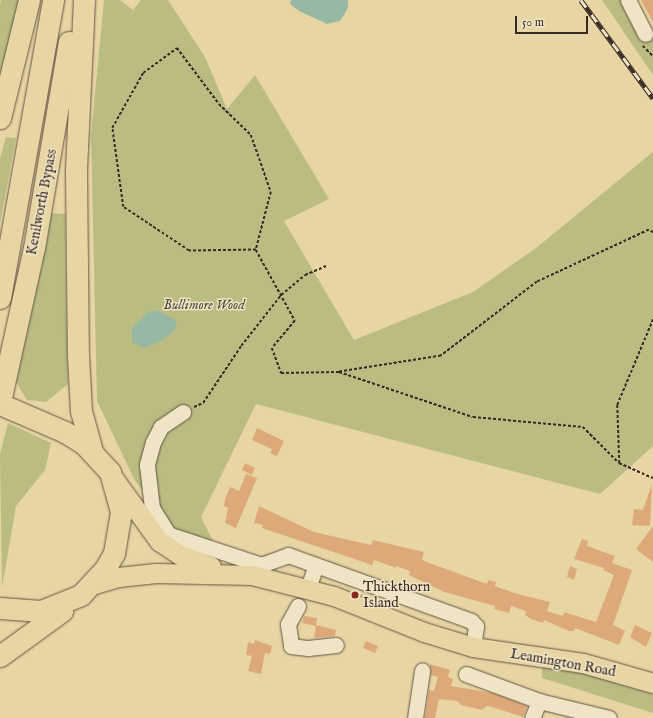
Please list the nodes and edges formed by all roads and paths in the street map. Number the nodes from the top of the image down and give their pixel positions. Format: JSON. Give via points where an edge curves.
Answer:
{"nodes":[{"id":1,"x":29,"y":0,"type":"edge"},
{"id":2,"x":53,"y":0,"type":"edge"},
{"id":3,"x":75,"y":0,"type":"edge"},
{"id":4,"x":84,"y":0,"type":"edge"},
{"id":5,"x":628,"y":0,"type":"edge"},
{"id":6,"x":645,"y":34,"type":"dead end"},
{"id":7,"x":0,"y":118,"type":"edge"},
{"id":8,"x":653,"y":233,"type":"edge"},
{"id":9,"x":256,"y":250,"type":"junction"},
{"id":10,"x":326,"y":266,"type":"dead end"},
{"id":11,"x":281,"y":295,"type":"junction"},
{"id":12,"x":0,"y":298,"type":"edge"},
{"id":13,"x":653,"y":319,"type":"edge"},
{"id":14,"x":339,"y":372,"type":"junction"},
{"id":15,"x":0,"y":403,"type":"edge"},
{"id":16,"x":183,"y":412,"type":"joint"},
{"id":17,"x":92,"y":451,"type":"junction"},
{"id":18,"x":619,"y":463,"type":"junction"},
{"id":19,"x":110,"y":472,"type":"junction"},
{"id":20,"x":653,"y":478,"type":"edge"},
{"id":21,"x":316,"y":565,"type":"junction"},
{"id":22,"x":234,"y":573,"type":"junction"},
{"id":23,"x":94,"y":584,"type":"junction"},
{"id":24,"x":306,"y":587,"type":"junction"},
{"id":25,"x":75,"y":600,"type":"junction"},
{"id":26,"x":0,"y":608,"type":"edge"},
{"id":27,"x":336,"y":645,"type":"dead end"},
{"id":28,"x":473,"y":647,"type":"junction"},
{"id":29,"x":0,"y":656,"type":"edge"},
{"id":30,"x":422,"y":671,"type":"dead end"},
{"id":31,"x":466,"y":674,"type":"dead end"},
{"id":32,"x":653,"y":683,"type":"edge"},
{"id":33,"x":538,"y":699,"type":"junction"},
{"id":34,"x":415,"y":718,"type":"edge"},
{"id":35,"x":532,"y":718,"type":"edge"},
{"id":36,"x":609,"y":718,"type":"edge"}],
"edges":[{"from":1,"to":7,"type":"highway"},
{"from":2,"to":12,"type":"highway","name":"Kenilworth Bypass"},
{"from":3,"to":15,"type":"highway","name":"Kenilworth Bypass","via":[[63,91],[36,240]]},
{"from":4,"to":17,"type":"highway","via":[[76,172],[78,364],[81,411]]},
{"from":5,"to":6,"type":"street"},
{"from":8,"to":14,"type":"path","via":[[649,230],[537,282],[441,356]]},
{"from":9,"to":9,"type":"path","via":[[271,192],[251,135],[219,104],[177,48],[143,73],[112,128],[123,207],[189,250]]},
{"from":9,"to":11,"type":"path"},
{"from":10,"to":11,"type":"path","via":[[306,275]]},
{"from":11,"to":14,"type":"path","via":[[295,321],[272,348],[281,373]]},
{"from":11,"to":16,"type":"path","via":[[241,346],[203,403]]},
{"from":13,"to":18,"type":"path","via":[[617,405]]},
{"from":14,"to":18,"type":"path","via":[[473,418],[583,427]]},
{"from":15,"to":17,"type":"highway","via":[[75,437]]},
{"from":16,"to":21,"type":"street","via":[[168,420],[153,442],[147,465],[149,497],[158,522],[175,537],[261,565],[285,555]]},
{"from":17,"to":19,"type":"highway"},
{"from":18,"to":20,"type":"path"},
{"from":19,"to":22,"type":"main road","name":"Leamington Road","via":[[159,541],[187,558]]},
{"from":19,"to":23,"type":"highway","via":[[120,512],[118,537],[110,561]]},
{"from":21,"to":24,"type":"street"},
{"from":21,"to":28,"type":"street","via":[[472,621],[476,626]]},
{"from":22,"to":23,"type":"main road","name":"Leamington Road","via":[[156,573],[118,577]]},
{"from":22,"to":24,"type":"main road","name":"Leamington Road"},
{"from":23,"to":25,"type":"highway"},
{"from":24,"to":27,"type":"street","via":[[290,617],[289,642],[296,648]]},
{"from":24,"to":28,"type":"main road","name":"Leamington Road"},
{"from":25,"to":26,"type":"highway","via":[[33,612]]},
{"from":25,"to":29,"type":"highway"},
{"from":28,"to":32,"type":"main road","name":"Leamington Road","via":[[583,663]]},
{"from":30,"to":34,"type":"street"},
{"from":31,"to":33,"type":"street"},
{"from":33,"to":35,"type":"street"},
{"from":33,"to":36,"type":"street"}]}
